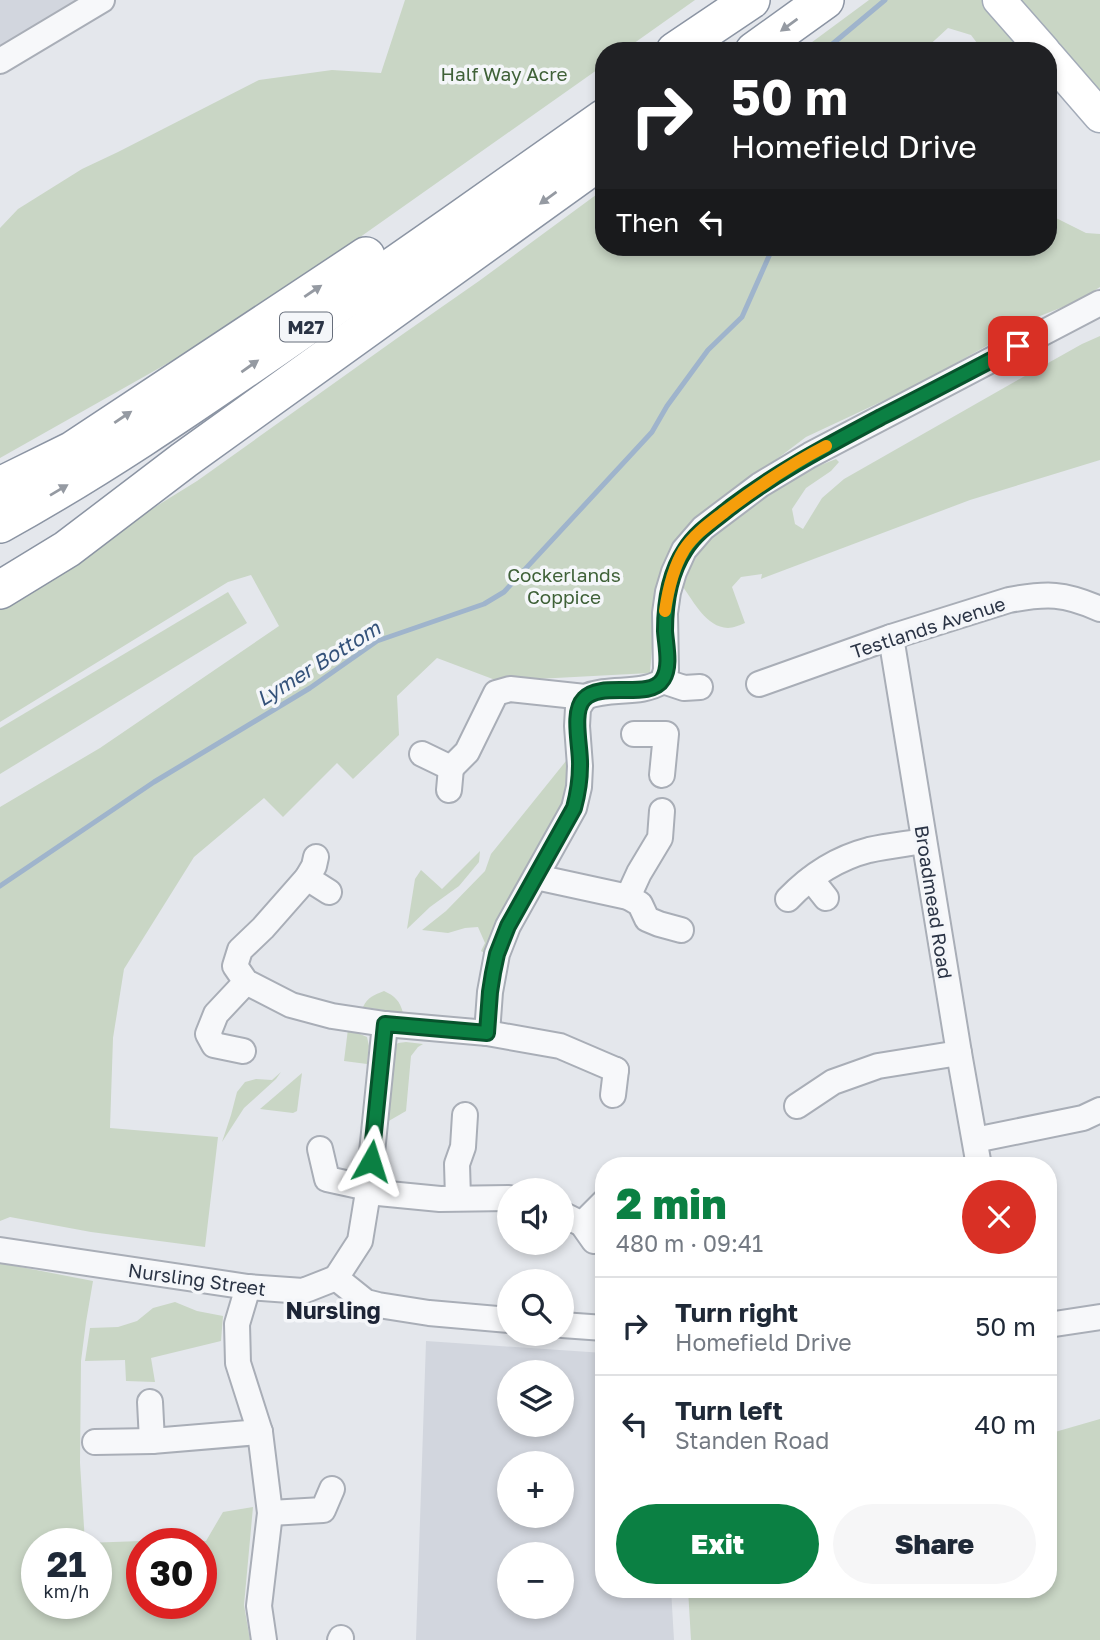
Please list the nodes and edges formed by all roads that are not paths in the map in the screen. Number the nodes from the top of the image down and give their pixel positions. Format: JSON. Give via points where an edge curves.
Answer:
{"nodes":[{"id":1,"x":102,"y":0,"type":"edge"},
{"id":2,"x":751,"y":0,"type":"edge"},
{"id":3,"x":761,"y":0,"type":"edge"},
{"id":4,"x":825,"y":0,"type":"edge"},
{"id":5,"x":999,"y":0,"type":"edge"},
{"id":6,"x":688,"y":42,"type":"edge"},
{"id":7,"x":706,"y":42,"type":"edge"},
{"id":8,"x":767,"y":42,"type":"edge"},
{"id":9,"x":1036,"y":42,"type":"edge"},
{"id":10,"x":0,"y":61,"type":"edge"},
{"id":11,"x":1057,"y":66,"type":"edge"},
{"id":12,"x":595,"y":104,"type":"edge"},
{"id":13,"x":1100,"y":116,"type":"edge"},
{"id":14,"x":595,"y":124,"type":"edge"},
{"id":15,"x":595,"y":165,"type":"edge"},
{"id":16,"x":1100,"y":303,"type":"edge"},
{"id":17,"x":184,"y":460,"type":"junction"},
{"id":18,"x":0,"y":486,"type":"edge"},
{"id":19,"x":0,"y":524,"type":"edge"},
{"id":20,"x":0,"y":564,"type":"edge"},
{"id":21,"x":0,"y":590,"type":"edge"},
{"id":22,"x":1100,"y":609,"type":"edge"},
{"id":23,"x":891,"y":637,"type":"junction"},
{"id":24,"x":663,"y":681,"type":"junction"},
{"id":25,"x":759,"y":684,"type":"dead end"},
{"id":26,"x":700,"y":687,"type":"dead end"},
{"id":27,"x":585,"y":697,"type":"junction"},
{"id":28,"x":634,"y":734,"type":"dead end"},
{"id":29,"x":422,"y":754,"type":"dead end"},
{"id":30,"x":662,"y":775,"type":"dead end"},
{"id":31,"x":662,"y":811,"type":"dead end"},
{"id":32,"x":925,"y":841,"type":"junction"},
{"id":33,"x":536,"y":877,"type":"junction"},
{"id":34,"x":329,"y":892,"type":"dead end"},
{"id":35,"x":788,"y":899,"type":"dead end"},
{"id":36,"x":634,"y":900,"type":"junction"},
{"id":37,"x":681,"y":930,"type":"dead end"},
{"id":38,"x":246,"y":982,"type":"junction"},
{"id":39,"x":385,"y":1024,"type":"junction"},
{"id":40,"x":487,"y":1033,"type":"junction"},
{"id":41,"x":243,"y":1051,"type":"dead end"},
{"id":42,"x":959,"y":1053,"type":"junction"},
{"id":43,"x":613,"y":1095,"type":"dead end"},
{"id":44,"x":796,"y":1106,"type":"dead end"},
{"id":45,"x":1100,"y":1110,"type":"edge"},
{"id":46,"x":465,"y":1115,"type":"dead end"},
{"id":47,"x":975,"y":1140,"type":"junction"},
{"id":48,"x":320,"y":1149,"type":"dead end"},
{"id":49,"x":978,"y":1157,"type":"edge"},
{"id":50,"x":368,"y":1190,"type":"junction"},
{"id":51,"x":458,"y":1198,"type":"junction"},
{"id":52,"x":497,"y":1198,"type":"edge"},
{"id":53,"x":595,"y":1211,"type":"edge"},
{"id":54,"x":579,"y":1227,"type":"edge"},
{"id":55,"x":0,"y":1250,"type":"edge"},
{"id":56,"x":336,"y":1278,"type":"junction"},
{"id":57,"x":248,"y":1287,"type":"junction"},
{"id":58,"x":1100,"y":1317,"type":"edge"},
{"id":59,"x":497,"y":1319,"type":"edge"},
{"id":60,"x":1057,"y":1324,"type":"edge"},
{"id":61,"x":574,"y":1326,"type":"edge"},
{"id":62,"x":595,"y":1327,"type":"edge"},
{"id":63,"x":150,"y":1402,"type":"dead end"},
{"id":64,"x":260,"y":1432,"type":"junction"},
{"id":65,"x":95,"y":1441,"type":"dead end"},
{"id":66,"x":152,"y":1441,"type":"junction"},
{"id":67,"x":329,"y":1507,"type":"dead end"},
{"id":68,"x":270,"y":1513,"type":"junction"},
{"id":69,"x":264,"y":1640,"type":"edge"}],
"edges":[{"from":1,"to":10,"type":"street"},
{"from":2,"to":6,"type":"highway"},
{"from":3,"to":7,"type":"highway"},
{"from":4,"to":8,"type":"highway","one_way":true},
{"from":5,"to":9,"type":"main road"},
{"from":11,"to":13,"type":"main road"},
{"from":18,"to":12,"type":"highway","number":"M27","one_way":true,"via":[[73,450]]},
{"from":19,"to":14,"type":"highway","number":"M27","one_way":true,"via":[[151,433]]},
{"from":15,"to":17,"type":"highway","number":"M27","one_way":true},
{"from":16,"to":24,"type":"street","via":[[810,454],[703,528],[684,550],[668,592]]},
{"from":17,"to":20,"type":"highway","number":"M27"},
{"from":17,"to":21,"type":"highway","number":"M27","via":[[67,549]]},
{"from":22,"to":23,"type":"street","name":"Testlands Avenue","via":[[1065,596],[1029,596]]},
{"from":23,"to":25,"type":"street","name":"Testlands Avenue"},
{"from":23,"to":32,"type":"street","name":"Broadmead Road"},
{"from":24,"to":26,"type":"street","via":[[684,688]]},
{"from":24,"to":27,"type":"street","via":[[653,687]]},
{"from":27,"to":29,"type":"street","via":[[510,689],[496,693],[450,779]]},
{"from":27,"to":33,"type":"street","via":[[578,708],[580,765],[574,808]]},
{"from":28,"to":30,"type":"street","via":[[666,734]]},
{"from":31,"to":36,"type":"street","via":[[660,838],[639,873]]},
{"from":32,"to":35,"type":"street","via":[[867,851],[832,865],[818,888]]},
{"from":32,"to":42,"type":"street","name":"Broadmead Road"},
{"from":33,"to":36,"type":"street"},
{"from":33,"to":40,"type":"street","via":[[497,954]]},
{"from":34,"to":38,"type":"street","via":[[311,868],[240,950],[236,967]]},
{"from":36,"to":37,"type":"street","via":[[647,919]]},
{"from":38,"to":39,"type":"street","via":[[291,1004]]},
{"from":38,"to":41,"type":"street","via":[[216,1014],[208,1034],[214,1045]]},
{"from":39,"to":40,"type":"street"},
{"from":39,"to":50,"type":"street"},
{"from":40,"to":43,"type":"street","via":[[560,1046],[623,1067]]},
{"from":42,"to":44,"type":"street","via":[[878,1066],[833,1082]]},
{"from":42,"to":47,"type":"street","name":"Broadmead Road"},
{"from":45,"to":47,"type":"street","via":[[1083,1118]]},
{"from":46,"to":51,"type":"street","via":[[457,1164]]},
{"from":47,"to":49,"type":"street","name":"Broadmead Road"},
{"from":48,"to":50,"type":"street","via":[[320,1185]]},
{"from":50,"to":51,"type":"street"},
{"from":50,"to":56,"type":"street","via":[[360,1241]]},
{"from":51,"to":52,"type":"street"},
{"from":53,"to":54,"type":"street"},
{"from":55,"to":57,"type":"street","name":"Nursling Street"},
{"from":56,"to":57,"type":"street","name":"Nursling Street","via":[[303,1291]]},
{"from":56,"to":59,"type":"street","via":[[377,1305]]},
{"from":57,"to":64,"type":"street","via":[[237,1324],[238,1363]]},
{"from":58,"to":60,"type":"street"},
{"from":61,"to":62,"type":"street"},
{"from":63,"to":66,"type":"street"},
{"from":64,"to":66,"type":"street"},
{"from":64,"to":68,"type":"street"},
{"from":65,"to":66,"type":"street"},
{"from":67,"to":68,"type":"street"},
{"from":68,"to":69,"type":"street","via":[[259,1606]]}]}
